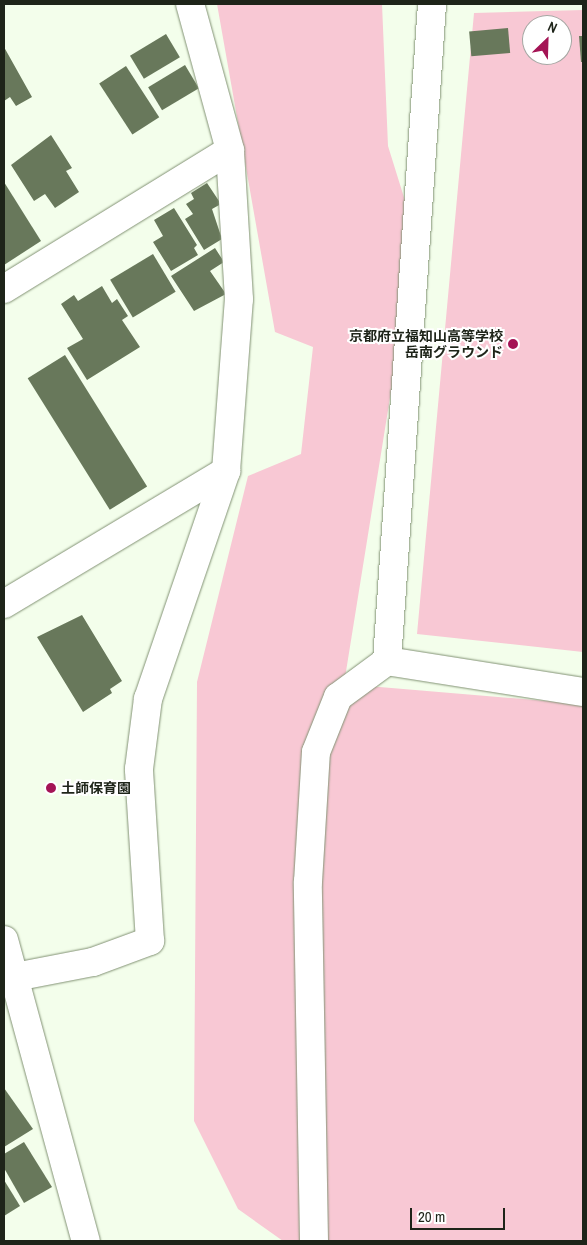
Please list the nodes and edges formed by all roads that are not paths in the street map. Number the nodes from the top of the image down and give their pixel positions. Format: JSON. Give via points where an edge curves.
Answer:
{"nodes":[{"id":1,"x":190,"y":4,"type":"edge"},
{"id":2,"x":432,"y":4,"type":"edge"},
{"id":3,"x":230,"y":150,"type":"junction"},
{"id":4,"x":4,"y":289,"type":"edge"},
{"id":5,"x":226,"y":471,"type":"junction"},
{"id":6,"x":4,"y":604,"type":"edge"},
{"id":7,"x":387,"y":661,"type":"junction"},
{"id":8,"x":583,"y":692,"type":"edge"},
{"id":9,"x":4,"y":940,"type":"edge"},
{"id":10,"x":15,"y":977,"type":"junction"},
{"id":11,"x":86,"y":1241,"type":"edge"},
{"id":12,"x":314,"y":1241,"type":"edge"}],
"edges":[{"from":1,"to":3,"type":"street"},
{"from":2,"to":7,"type":"street"},
{"from":3,"to":4,"type":"street"},
{"from":3,"to":5,"type":"street","via":[[239,299]]},
{"from":5,"to":6,"type":"street"},
{"from":5,"to":10,"type":"street","via":[[148,699],[139,769],[150,941],[93,962]]},
{"from":7,"to":8,"type":"street"},
{"from":7,"to":12,"type":"street","via":[[338,697],[316,752],[308,882]]},
{"from":9,"to":10,"type":"street"},
{"from":10,"to":11,"type":"street"}]}
